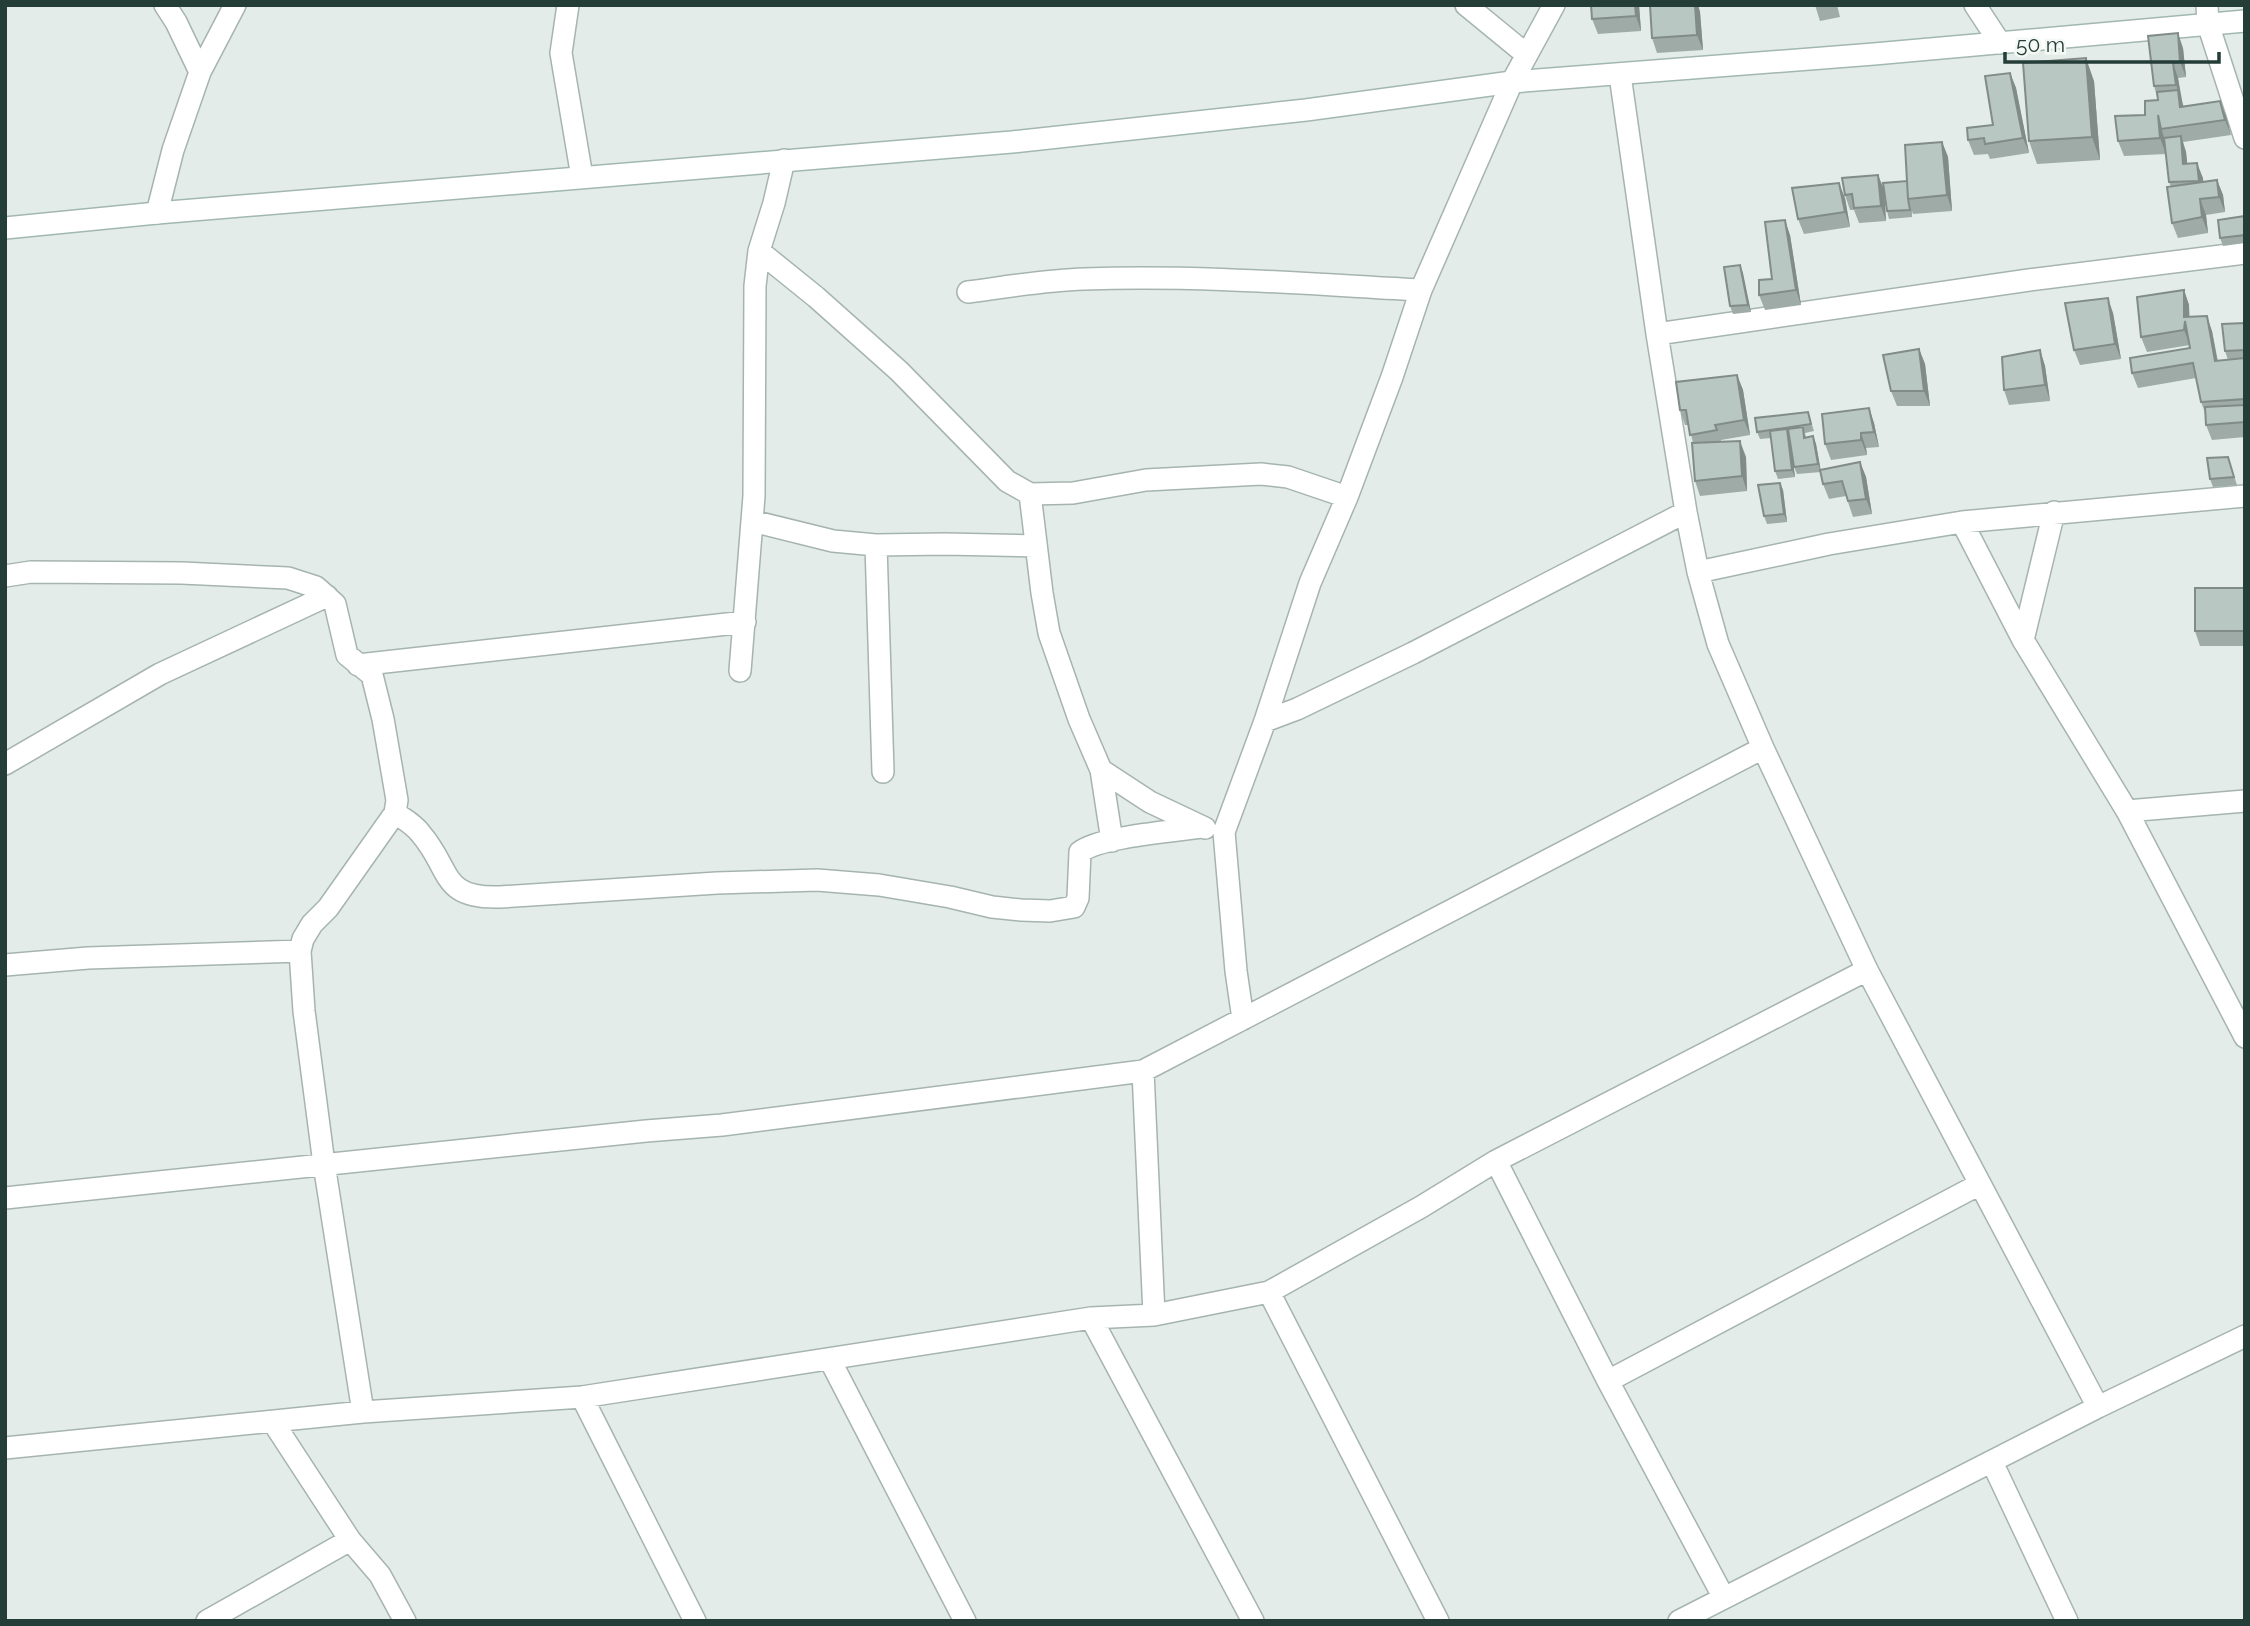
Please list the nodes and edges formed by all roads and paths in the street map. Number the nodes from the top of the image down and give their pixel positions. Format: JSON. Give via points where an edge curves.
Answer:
{"nodes":[{"id":1,"x":164,"y":5,"type":"edge"},
{"id":2,"x":235,"y":5,"type":"edge"},
{"id":3,"x":568,"y":5,"type":"edge"},
{"id":4,"x":1466,"y":5,"type":"edge"},
{"id":5,"x":1553,"y":5,"type":"edge"},
{"id":6,"x":1975,"y":5,"type":"edge"},
{"id":7,"x":2207,"y":15,"type":"edge"},
{"id":8,"x":2245,"y":21,"type":"edge"},
{"id":9,"x":2000,"y":43,"type":"junction"},
{"id":10,"x":1527,"y":55,"type":"junction"},
{"id":11,"x":200,"y":72,"type":"junction"},
{"id":12,"x":1620,"y":75,"type":"junction"},
{"id":13,"x":1512,"y":82,"type":"junction"},
{"id":14,"x":2245,"y":138,"type":"edge"},
{"id":15,"x":784,"y":160,"type":"junction"},
{"id":16,"x":582,"y":177,"type":"junction"},
{"id":17,"x":157,"y":213,"type":"junction"},
{"id":18,"x":5,"y":228,"type":"edge"},
{"id":19,"x":759,"y":251,"type":"junction"},
{"id":20,"x":2245,"y":253,"type":"edge"},
{"id":21,"x":1420,"y":290,"type":"junction"},
{"id":22,"x":968,"y":292,"type":"dead end"},
{"id":23,"x":1657,"y":334,"type":"junction"},
{"id":24,"x":1030,"y":494,"type":"junction"},
{"id":25,"x":2245,"y":496,"type":"edge"},
{"id":26,"x":1347,"y":497,"type":"junction"},
{"id":27,"x":1686,"y":512,"type":"junction"},
{"id":28,"x":2054,"y":512,"type":"junction"},
{"id":29,"x":752,"y":521,"type":"junction"},
{"id":30,"x":1962,"y":522,"type":"junction"},
{"id":31,"x":876,"y":545,"type":"junction"},
{"id":32,"x":1036,"y":546,"type":"junction"},
{"id":33,"x":1698,"y":572,"type":"junction"},
{"id":34,"x":5,"y":576,"type":"edge"},
{"id":35,"x":327,"y":596,"type":"junction"},
{"id":36,"x":745,"y":622,"type":"junction"},
{"id":37,"x":2023,"y":640,"type":"junction"},
{"id":38,"x":358,"y":665,"type":"junction"},
{"id":39,"x":740,"y":671,"type":"dead end"},
{"id":40,"x":1265,"y":721,"type":"junction"},
{"id":41,"x":1763,"y":748,"type":"junction"},
{"id":42,"x":5,"y":764,"type":"edge"},
{"id":43,"x":1101,"y":770,"type":"junction"},
{"id":44,"x":883,"y":772,"type":"dead end"},
{"id":45,"x":2245,"y":801,"type":"edge"},
{"id":46,"x":2127,"y":811,"type":"junction"},
{"id":47,"x":395,"y":813,"type":"junction"},
{"id":48,"x":1202,"y":827,"type":"junction"},
{"id":49,"x":1224,"y":832,"type":"junction"},
{"id":50,"x":1112,"y":841,"type":"junction"},
{"id":51,"x":300,"y":951,"type":"junction"},
{"id":52,"x":5,"y":965,"type":"edge"},
{"id":53,"x":1867,"y":970,"type":"junction"},
{"id":54,"x":1243,"y":1019,"type":"junction"},
{"id":55,"x":2245,"y":1037,"type":"edge"},
{"id":56,"x":1143,"y":1071,"type":"junction"},
{"id":57,"x":1496,"y":1161,"type":"junction"},
{"id":58,"x":324,"y":1164,"type":"junction"},
{"id":59,"x":1980,"y":1184,"type":"junction"},
{"id":60,"x":5,"y":1198,"type":"edge"},
{"id":61,"x":1269,"y":1292,"type":"junction"},
{"id":62,"x":1154,"y":1315,"type":"junction"},
{"id":63,"x":1091,"y":1318,"type":"junction"},
{"id":64,"x":2245,"y":1336,"type":"edge"},
{"id":65,"x":830,"y":1360,"type":"junction"},
{"id":66,"x":1608,"y":1381,"type":"junction"},
{"id":67,"x":582,"y":1398,"type":"junction"},
{"id":68,"x":2098,"y":1407,"type":"junction"},
{"id":69,"x":363,"y":1412,"type":"junction"},
{"id":70,"x":273,"y":1422,"type":"junction"},
{"id":71,"x":5,"y":1448,"type":"edge"},
{"id":72,"x":1992,"y":1462,"type":"junction"},
{"id":73,"x":350,"y":1540,"type":"junction"},
{"id":74,"x":1724,"y":1598,"type":"junction"},
{"id":75,"x":208,"y":1621,"type":"edge"},
{"id":76,"x":405,"y":1621,"type":"edge"},
{"id":77,"x":695,"y":1621,"type":"edge"},
{"id":78,"x":965,"y":1621,"type":"edge"},
{"id":79,"x":1253,"y":1621,"type":"edge"},
{"id":80,"x":1438,"y":1621,"type":"edge"},
{"id":81,"x":1679,"y":1621,"type":"edge"},
{"id":82,"x":2067,"y":1621,"type":"edge"}],
"edges":[{"from":1,"to":11,"type":"street"},
{"from":2,"to":11,"type":"street"},
{"from":3,"to":16,"type":"street","via":[[561,53]]},
{"from":4,"to":10,"type":"street"},
{"from":5,"to":10,"type":"street"},
{"from":6,"to":9,"type":"street"},
{"from":7,"to":8,"type":"street"},
{"from":7,"to":9,"type":"street"},
{"from":7,"to":14,"type":"street"},
{"from":9,"to":12,"type":"street"},
{"from":10,"to":13,"type":"street"},
{"from":11,"to":17,"type":"street"},
{"from":12,"to":13,"type":"street"},
{"from":12,"to":23,"type":"street"},
{"from":13,"to":15,"type":"street","via":[[1012,142]]},
{"from":13,"to":21,"type":"street"},
{"from":15,"to":16,"type":"street"},
{"from":15,"to":19,"type":"street"},
{"from":16,"to":17,"type":"street"},
{"from":17,"to":18,"type":"street"},
{"from":19,"to":24,"type":"street","via":[[899,371],[1007,481]]},
{"from":19,"to":29,"type":"street"},
{"from":20,"to":23,"type":"street"},
{"from":21,"to":22,"type":"street","via":[[1142,278],[1081,279]]},
{"from":21,"to":26,"type":"street"},
{"from":23,"to":27,"type":"street"},
{"from":24,"to":26,"type":"street","via":[[1073,493],[1146,480],[1261,474],[1288,477]]},
{"from":24,"to":32,"type":"street"},
{"from":25,"to":28,"type":"street"},
{"from":26,"to":40,"type":"street","via":[[1310,583]]},
{"from":27,"to":33,"type":"street"},
{"from":27,"to":40,"type":"street","via":[[1413,653]]},
{"from":28,"to":30,"type":"street"},
{"from":28,"to":37,"type":"street"},
{"from":29,"to":31,"type":"street","via":[[833,541]]},
{"from":29,"to":36,"type":"street"},
{"from":30,"to":33,"type":"street"},
{"from":30,"to":37,"type":"street"},
{"from":31,"to":32,"type":"street"},
{"from":31,"to":44,"type":"street"},
{"from":32,"to":43,"type":"street","via":[[1049,633]]},
{"from":33,"to":41,"type":"street","via":[[1718,645]]},
{"from":34,"to":35,"type":"street","via":[[168,572],[288,578],[316,587]]},
{"from":35,"to":38,"type":"street","via":[[335,604],[347,655]]},
{"from":35,"to":42,"type":"street","via":[[160,674]]},
{"from":36,"to":38,"type":"street"},
{"from":36,"to":39,"type":"street"},
{"from":37,"to":46,"type":"street"},
{"from":38,"to":47,"type":"street","via":[[372,675],[378,694],[397,800]]},
{"from":40,"to":49,"type":"street"},
{"from":41,"to":53,"type":"street"},
{"from":41,"to":54,"type":"street"},
{"from":43,"to":48,"type":"street","via":[[1150,802]]},
{"from":43,"to":50,"type":"street"},
{"from":45,"to":46,"type":"street"},
{"from":46,"to":55,"type":"street"},
{"from":47,"to":50,"type":"street","via":[[420,832],[454,888],[468,896],[484,897],[817,880],[878,885],[992,907],[1050,911],[1074,907],[1080,852]]},
{"from":47,"to":51,"type":"street","via":[[312,924]]},
{"from":48,"to":49,"type":"street"},
{"from":48,"to":50,"type":"street"},
{"from":49,"to":54,"type":"street"},
{"from":51,"to":52,"type":"street"},
{"from":51,"to":58,"type":"street"},
{"from":53,"to":57,"type":"street"},
{"from":53,"to":59,"type":"street"},
{"from":54,"to":56,"type":"street"},
{"from":56,"to":58,"type":"street","via":[[722,1125]]},
{"from":56,"to":62,"type":"street"},
{"from":57,"to":61,"type":"street"},
{"from":57,"to":66,"type":"street"},
{"from":58,"to":60,"type":"street"},
{"from":58,"to":69,"type":"street"},
{"from":59,"to":66,"type":"street"},
{"from":59,"to":68,"type":"street"},
{"from":61,"to":62,"type":"street"},
{"from":61,"to":80,"type":"street"},
{"from":62,"to":63,"type":"street"},
{"from":63,"to":65,"type":"street"},
{"from":63,"to":79,"type":"street"},
{"from":64,"to":68,"type":"street"},
{"from":65,"to":67,"type":"street"},
{"from":65,"to":78,"type":"street"},
{"from":66,"to":74,"type":"street"},
{"from":67,"to":69,"type":"street"},
{"from":67,"to":77,"type":"street"},
{"from":68,"to":72,"type":"street"},
{"from":69,"to":70,"type":"street"},
{"from":70,"to":71,"type":"street"},
{"from":70,"to":73,"type":"street"},
{"from":72,"to":74,"type":"street"},
{"from":72,"to":82,"type":"street"},
{"from":73,"to":75,"type":"street"},
{"from":73,"to":76,"type":"street","via":[[380,1575]]},
{"from":74,"to":81,"type":"street"}]}
